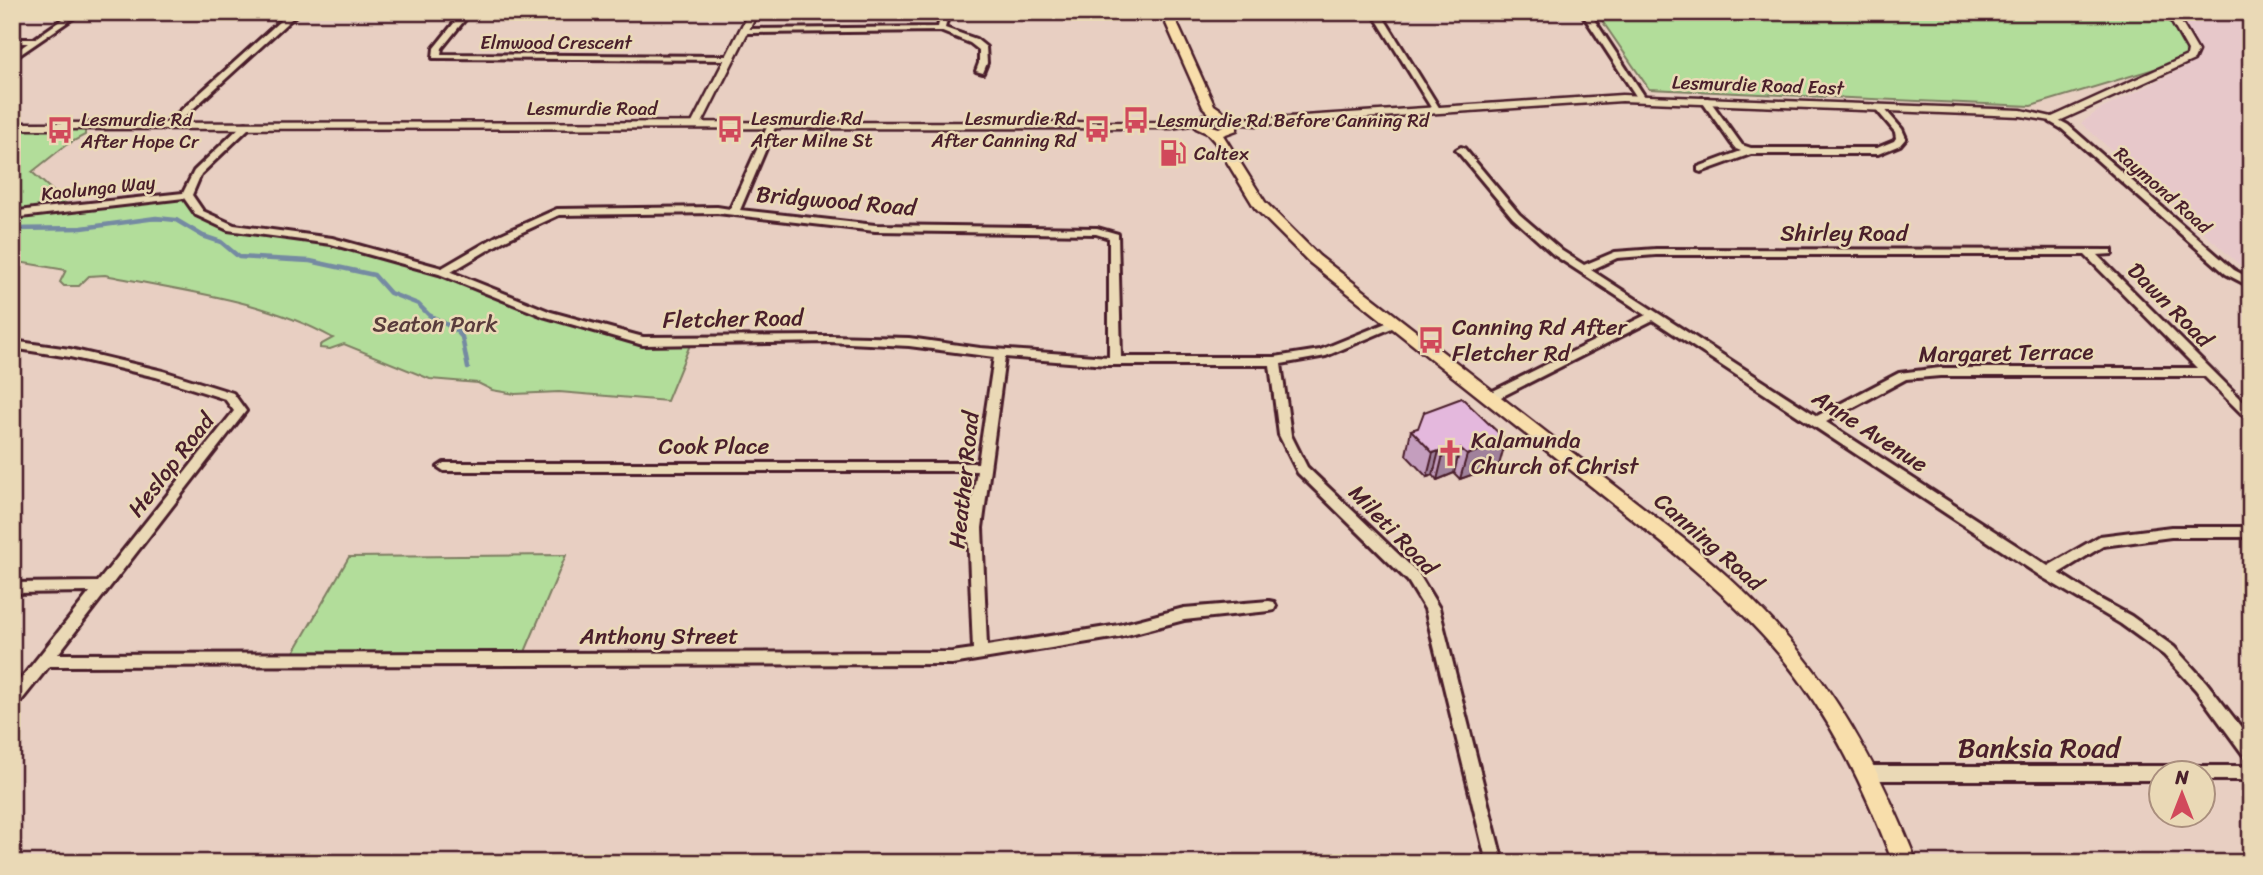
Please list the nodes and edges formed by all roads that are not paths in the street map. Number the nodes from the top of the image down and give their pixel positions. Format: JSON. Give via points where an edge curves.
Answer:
{"nodes":[{"id":1,"x":78,"y":12,"type":"edge"},
{"id":2,"x":295,"y":12,"type":"edge"},
{"id":3,"x":467,"y":12,"type":"edge"},
{"id":4,"x":754,"y":12,"type":"edge"},
{"id":5,"x":945,"y":12,"type":"edge"},
{"id":6,"x":1166,"y":12,"type":"edge"},
{"id":7,"x":1376,"y":12,"type":"edge"},
{"id":8,"x":1586,"y":12,"type":"edge"},
{"id":9,"x":2170,"y":12,"type":"edge"},
{"id":10,"x":2231,"y":12,"type":"edge"},
{"id":11,"x":2251,"y":18,"type":"edge"},
{"id":12,"x":941,"y":29,"type":"junction"},
{"id":13,"x":744,"y":31,"type":"junction"},
{"id":14,"x":12,"y":41,"type":"edge"},
{"id":15,"x":34,"y":41,"type":"junction"},
{"id":16,"x":12,"y":58,"type":"edge"},
{"id":17,"x":730,"y":58,"type":"junction"},
{"id":18,"x":980,"y":71,"type":"dead end"},
{"id":19,"x":1641,"y":97,"type":"junction"},
{"id":20,"x":1705,"y":100,"type":"junction"},
{"id":21,"x":1879,"y":108,"type":"junction"},
{"id":22,"x":1436,"y":109,"type":"junction"},
{"id":23,"x":2053,"y":120,"type":"junction"},
{"id":24,"x":1206,"y":121,"type":"junction"},
{"id":25,"x":695,"y":125,"type":"junction"},
{"id":26,"x":772,"y":125,"type":"junction"},
{"id":27,"x":12,"y":126,"type":"edge"},
{"id":28,"x":169,"y":126,"type":"junction"},
{"id":29,"x":246,"y":126,"type":"junction"},
{"id":30,"x":1228,"y":128,"type":"junction"},
{"id":31,"x":1461,"y":150,"type":"dead end"},
{"id":32,"x":1749,"y":150,"type":"junction"},
{"id":33,"x":1701,"y":169,"type":"dead end"},
{"id":34,"x":187,"y":195,"type":"junction"},
{"id":35,"x":734,"y":211,"type":"junction"},
{"id":36,"x":12,"y":215,"type":"edge"},
{"id":37,"x":2108,"y":252,"type":"dead end"},
{"id":38,"x":2089,"y":253,"type":"junction"},
{"id":39,"x":1584,"y":269,"type":"junction"},
{"id":40,"x":443,"y":272,"type":"junction"},
{"id":41,"x":2251,"y":284,"type":"edge"},
{"id":42,"x":1655,"y":315,"type":"junction"},
{"id":43,"x":1395,"y":323,"type":"junction"},
{"id":44,"x":12,"y":344,"type":"edge"},
{"id":45,"x":1000,"y":353,"type":"junction"},
{"id":46,"x":1115,"y":361,"type":"junction"},
{"id":47,"x":1275,"y":361,"type":"junction"},
{"id":48,"x":2207,"y":372,"type":"junction"},
{"id":49,"x":1491,"y":397,"type":"junction"},
{"id":50,"x":2251,"y":416,"type":"edge"},
{"id":51,"x":1816,"y":422,"type":"junction"},
{"id":52,"x":444,"y":467,"type":"dead end"},
{"id":53,"x":984,"y":467,"type":"junction"},
{"id":54,"x":2251,"y":531,"type":"edge"},
{"id":55,"x":2048,"y":573,"type":"junction"},
{"id":56,"x":102,"y":587,"type":"junction"},
{"id":57,"x":12,"y":588,"type":"edge"},
{"id":58,"x":1269,"y":606,"type":"dead end"},
{"id":59,"x":980,"y":653,"type":"junction"},
{"id":60,"x":45,"y":660,"type":"junction"},
{"id":61,"x":12,"y":702,"type":"edge"},
{"id":62,"x":2251,"y":752,"type":"edge"},
{"id":63,"x":1869,"y":773,"type":"junction"},
{"id":64,"x":2251,"y":773,"type":"edge"},
{"id":65,"x":1495,"y":863,"type":"edge"},
{"id":66,"x":1905,"y":863,"type":"edge"}],
"edges":[{"from":1,"to":15,"type":"street"},
{"from":2,"to":28,"type":"street"},
{"from":3,"to":17,"type":"street","name":"Elmwood Crescent","via":[[436,56]]},
{"from":4,"to":13,"type":"street"},
{"from":5,"to":12,"type":"street"},
{"from":6,"to":24,"type":"main road","name":"Canning Road"},
{"from":7,"to":22,"type":"street"},
{"from":8,"to":19,"type":"street"},
{"from":9,"to":23,"type":"street","via":[[2193,51],[2192,58]]},
{"from":10,"to":11,"type":"street"},
{"from":12,"to":13,"type":"street"},
{"from":12,"to":18,"type":"street","via":[[983,49]]},
{"from":13,"to":17,"type":"street"},
{"from":14,"to":15,"type":"street"},
{"from":15,"to":16,"type":"street"},
{"from":17,"to":25,"type":"street"},
{"from":19,"to":20,"type":"street","name":"Lesmurdie Road East"},
{"from":19,"to":22,"type":"street","name":"Lesmurdie Road East"},
{"from":20,"to":21,"type":"street","name":"Lesmurdie Road East"},
{"from":20,"to":32,"type":"street","via":[[1739,147]]},
{"from":21,"to":23,"type":"street","name":"Lesmurdie Road East","via":[[2024,113]]},
{"from":21,"to":32,"type":"street","via":[[1901,138],[1889,148]]},
{"from":22,"to":30,"type":"street","name":"Lesmurdie Road East"},
{"from":23,"to":41,"type":"street","name":"Raymond Road","via":[[2230,272]]},
{"from":24,"to":26,"type":"main road","name":"Lesmurdie Road","via":[[1171,125]]},
{"from":24,"to":30,"type":"main road","name":"Canning Road"},
{"from":24,"to":30,"type":"main road"},
{"from":25,"to":26,"type":"main road","name":"Lesmurdie Road"},
{"from":25,"to":29,"type":"main road","name":"Lesmurdie Road"},
{"from":26,"to":35,"type":"street"},
{"from":27,"to":28,"type":"main road","name":"Lesmurdie Road"},
{"from":28,"to":29,"type":"main road","name":"Lesmurdie Road"},
{"from":29,"to":34,"type":"street","via":[[197,173]]},
{"from":30,"to":43,"type":"main road","name":"Canning Road","via":[[1244,182],[1273,221]]},
{"from":31,"to":39,"type":"street","name":"Anne Avenue","via":[[1516,216]]},
{"from":32,"to":33,"type":"street"},
{"from":34,"to":36,"type":"street","name":"Kaolunga Way"},
{"from":34,"to":40,"type":"street","name":"Fletcher Road","via":[[199,213],[232,228],[332,241]]},
{"from":35,"to":40,"type":"street","name":"Bridgwood Road","via":[[557,212]]},
{"from":35,"to":46,"type":"street","name":"Bridgwood Road","via":[[855,227],[1097,231],[1114,236]]},
{"from":37,"to":38,"type":"street","name":"Shirley Road"},
{"from":38,"to":39,"type":"street","name":"Shirley Road","via":[[1656,251],[1615,255]]},
{"from":38,"to":48,"type":"street","name":"Dawn Road"},
{"from":39,"to":42,"type":"street","name":"Anne Avenue"},
{"from":40,"to":45,"type":"street","name":"Fletcher Road","via":[[547,314],[643,341],[909,342]]},
{"from":42,"to":49,"type":"street"},
{"from":42,"to":51,"type":"street","name":"Anne Avenue"},
{"from":43,"to":47,"type":"street","name":"Fletcher Road","via":[[1322,353]]},
{"from":43,"to":49,"type":"main road","name":"Canning Road"},
{"from":44,"to":56,"type":"street","name":"Heslop Road","via":[[159,374],[229,396],[240,411]]},
{"from":45,"to":46,"type":"street","name":"Fletcher Road"},
{"from":45,"to":53,"type":"street","name":"Heather Road"},
{"from":46,"to":47,"type":"street","name":"Fletcher Road"},
{"from":47,"to":65,"type":"street","name":"Mileti Road","via":[[1285,435],[1302,470],[1407,571],[1432,608]]},
{"from":48,"to":50,"type":"street","name":"Dawn Road"},
{"from":48,"to":51,"type":"street","name":"Margaret Terrace","via":[[1940,372],[1903,376]]},
{"from":49,"to":63,"type":"main road","name":"Canning Road","via":[[1691,555],[1766,625],[1826,701]]},
{"from":51,"to":55,"type":"street","name":"Anne Avenue"},
{"from":52,"to":53,"type":"street","name":"Cook Place"},
{"from":53,"to":59,"type":"street","name":"Heather Road","via":[[975,528]]},
{"from":54,"to":55,"type":"street","via":[[2171,531],[2100,541]]},
{"from":55,"to":62,"type":"street","name":"Anne Avenue","via":[[2169,652]]},
{"from":56,"to":57,"type":"street"},
{"from":56,"to":60,"type":"street","name":"Heslop Road"},
{"from":58,"to":59,"type":"street","name":"Anthony Street","via":[[1184,614],[1119,631]]},
{"from":59,"to":60,"type":"street","name":"Anthony Street","via":[[939,658]]},
{"from":60,"to":61,"type":"street","name":"Heslop Road"},
{"from":63,"to":64,"type":"street","name":"Banksia Road"},
{"from":63,"to":66,"type":"main road","name":"Canning Road"}]}
